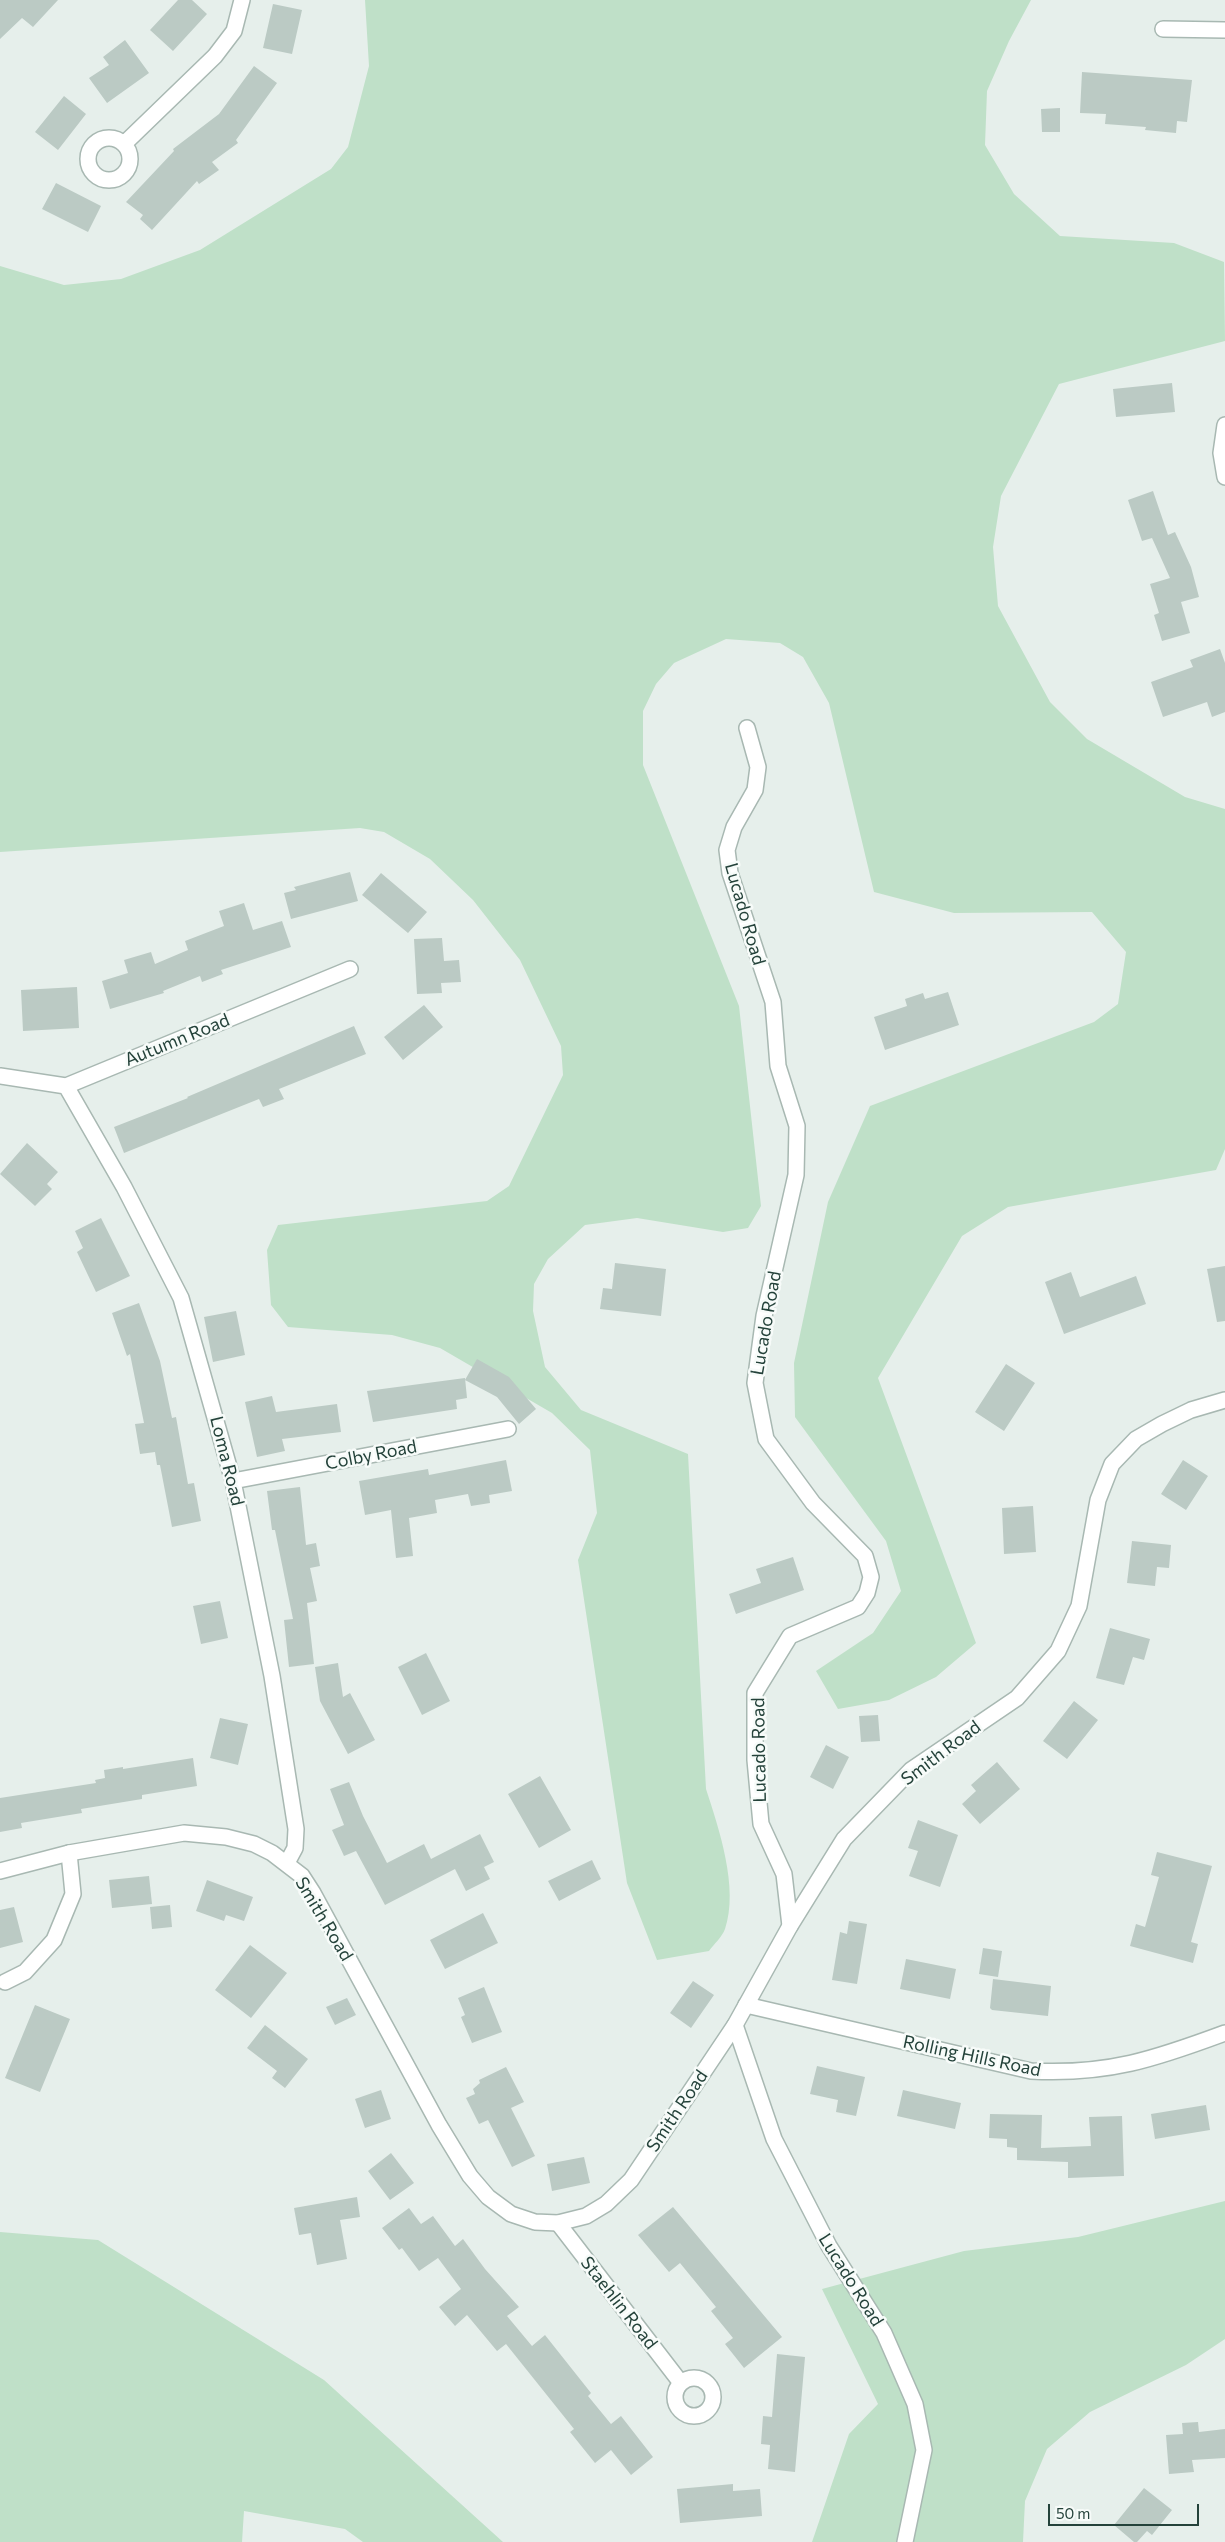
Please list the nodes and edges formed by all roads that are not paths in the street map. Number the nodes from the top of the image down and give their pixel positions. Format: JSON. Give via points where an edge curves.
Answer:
{"nodes":[{"id":1,"x":242,"y":0,"type":"edge"},
{"id":2,"x":1163,"y":29,"type":"dead end"},
{"id":3,"x":1225,"y":30,"type":"edge"},
{"id":4,"x":124,"y":144,"type":"dead end"},
{"id":5,"x":1225,"y":424,"type":"edge"},
{"id":6,"x":1225,"y":477,"type":"edge"},
{"id":7,"x":747,"y":728,"type":"dead end"},
{"id":8,"x":350,"y":969,"type":"dead end"},
{"id":9,"x":0,"y":1076,"type":"edge"},
{"id":10,"x":66,"y":1086,"type":"junction"},
{"id":11,"x":1225,"y":1400,"type":"edge"},
{"id":12,"x":508,"y":1429,"type":"dead end"},
{"id":13,"x":233,"y":1480,"type":"junction"},
{"id":14,"x":69,"y":1853,"type":"junction"},
{"id":15,"x":287,"y":1863,"type":"junction"},
{"id":16,"x":0,"y":1871,"type":"edge"},
{"id":17,"x":790,"y":1926,"type":"junction"},
{"id":18,"x":2,"y":1987,"type":"edge"},
{"id":19,"x":746,"y":2005,"type":"junction"},
{"id":20,"x":735,"y":2025,"type":"junction"},
{"id":21,"x":1225,"y":2033,"type":"edge"},
{"id":22,"x":558,"y":2223,"type":"junction"},
{"id":23,"x":681,"y":2383,"type":"dead end"},
{"id":24,"x":905,"y":2542,"type":"edge"}],
"edges":[{"from":1,"to":4,"type":"street","via":[[234,31],[215,56]]},
{"from":2,"to":3,"type":"street"},
{"from":5,"to":6,"type":"street","via":[[1221,453]]},
{"from":7,"to":17,"type":"street","name":"Lucado Road","via":[[758,767],[755,790],[734,827],[727,850],[730,873],[773,1002],[778,1066],[797,1126],[796,1175],[764,1316],[755,1383],[766,1439],[813,1503],[865,1556],[871,1577],[867,1593],[858,1607],[790,1636],[755,1693],[755,1760],[761,1824],[784,1874]]},
{"from":8,"to":10,"type":"street","name":"Autumn Road"},
{"from":9,"to":10,"type":"street"},
{"from":10,"to":13,"type":"street","name":"Loma Road","via":[[124,1187],[181,1298]]},
{"from":11,"to":17,"type":"street","name":"Smith Road","via":[[1162,1424],[1136,1439],[1112,1464],[1098,1500],[1079,1606],[1058,1651],[1017,1698],[912,1770],[844,1839]]},
{"from":12,"to":13,"type":"street","name":"Colby Road"},
{"from":13,"to":15,"type":"street","name":"Loma Road","via":[[272,1676],[296,1829],[294,1848]]},
{"from":14,"to":15,"type":"street","name":"Smith Road","via":[[184,1833],[226,1836],[254,1844]]},
{"from":14,"to":16,"type":"street","name":"Smith Road"},
{"from":14,"to":18,"type":"street","via":[[73,1894],[54,1940],[25,1972]]},
{"from":15,"to":22,"type":"street","name":"Smith Road","via":[[302,1876],[313,1893],[470,2176],[488,2197],[511,2214],[535,2222]]},
{"from":17,"to":19,"type":"street","name":"Smith Road"},
{"from":19,"to":20,"type":"street","name":"Smith Road"},
{"from":19,"to":21,"type":"street","name":"Rolling Hills Road","via":[[1039,2072],[1108,2069],[1157,2058]]},
{"from":20,"to":22,"type":"street","name":"Smith Road","via":[[631,2180],[606,2204],[586,2216]]},
{"from":20,"to":24,"type":"street","name":"Lucado Road","via":[[774,2138],[829,2246],[884,2333],[915,2404],[924,2450]]},
{"from":22,"to":23,"type":"street","name":"Staehlin Road"}]}
